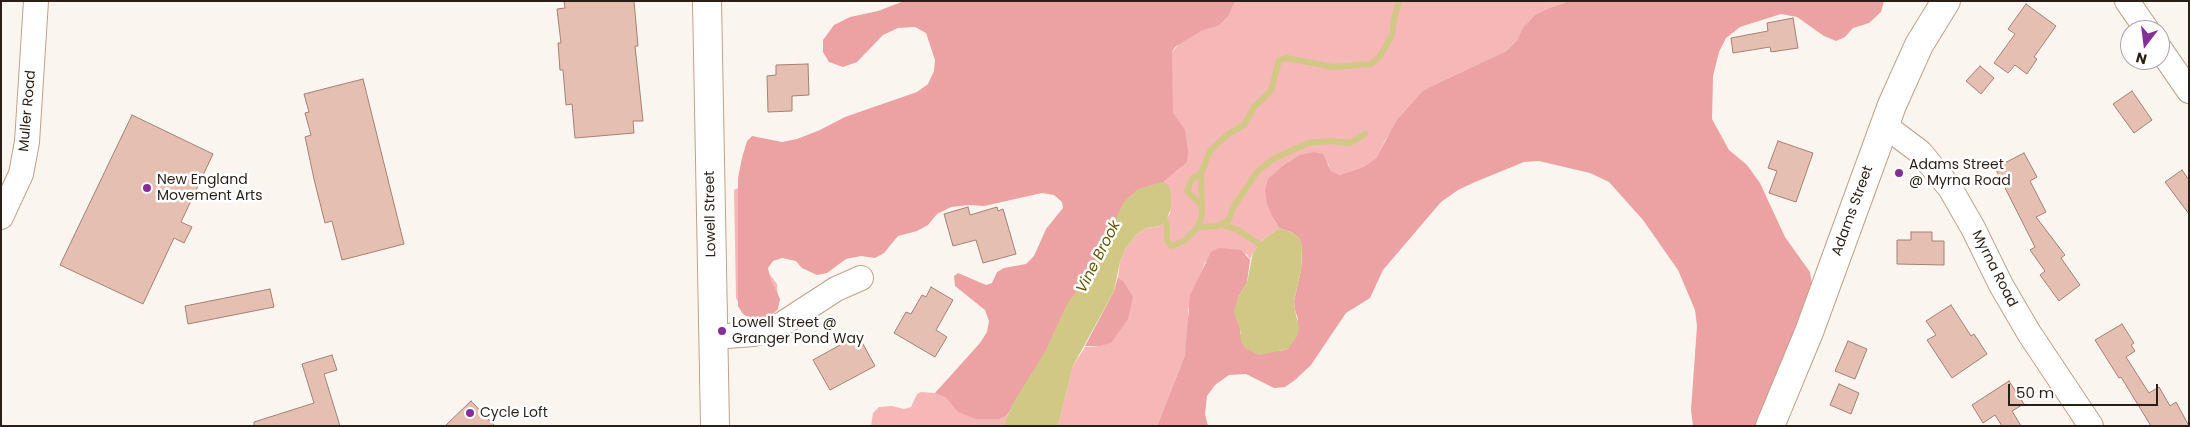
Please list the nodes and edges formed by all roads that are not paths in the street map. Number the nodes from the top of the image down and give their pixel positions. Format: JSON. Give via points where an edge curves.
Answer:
{"nodes":[{"id":1,"x":36,"y":1,"type":"edge"},
{"id":2,"x":707,"y":1,"type":"edge"},
{"id":3,"x":1946,"y":1,"type":"edge"},
{"id":4,"x":2127,"y":1,"type":"edge"},
{"id":5,"x":2140,"y":20,"type":"edge"},
{"id":6,"x":2170,"y":63,"type":"edge"},
{"id":7,"x":2189,"y":91,"type":"edge"},
{"id":8,"x":1884,"y":125,"type":"junction"},
{"id":9,"x":1,"y":217,"type":"edge"},
{"id":10,"x":861,"y":278,"type":"dead end"},
{"id":11,"x":713,"y":337,"type":"junction"},
{"id":12,"x":714,"y":426,"type":"edge"},
{"id":13,"x":1770,"y":426,"type":"edge"},
{"id":14,"x":2091,"y":426,"type":"edge"}],
"edges":[{"from":1,"to":9,"type":"street","name":"Muller Road","via":[[27,142],[16,186]]},
{"from":2,"to":11,"type":"main road","name":"Lowell Street"},
{"from":3,"to":8,"type":"main road","name":"Adams Street","via":[[1908,67]]},
{"from":4,"to":5,"type":"street"},
{"from":6,"to":7,"type":"street"},
{"from":8,"to":13,"type":"main road","name":"Adams Street","via":[[1809,332]]},
{"from":8,"to":14,"type":"street","name":"Myrna Road","via":[[1920,152],[1950,188],[1974,228],[2000,286]]},
{"from":10,"to":11,"type":"street","via":[[836,289],[776,328],[754,334]]},
{"from":11,"to":12,"type":"main road","name":"Lowell Street"}]}
